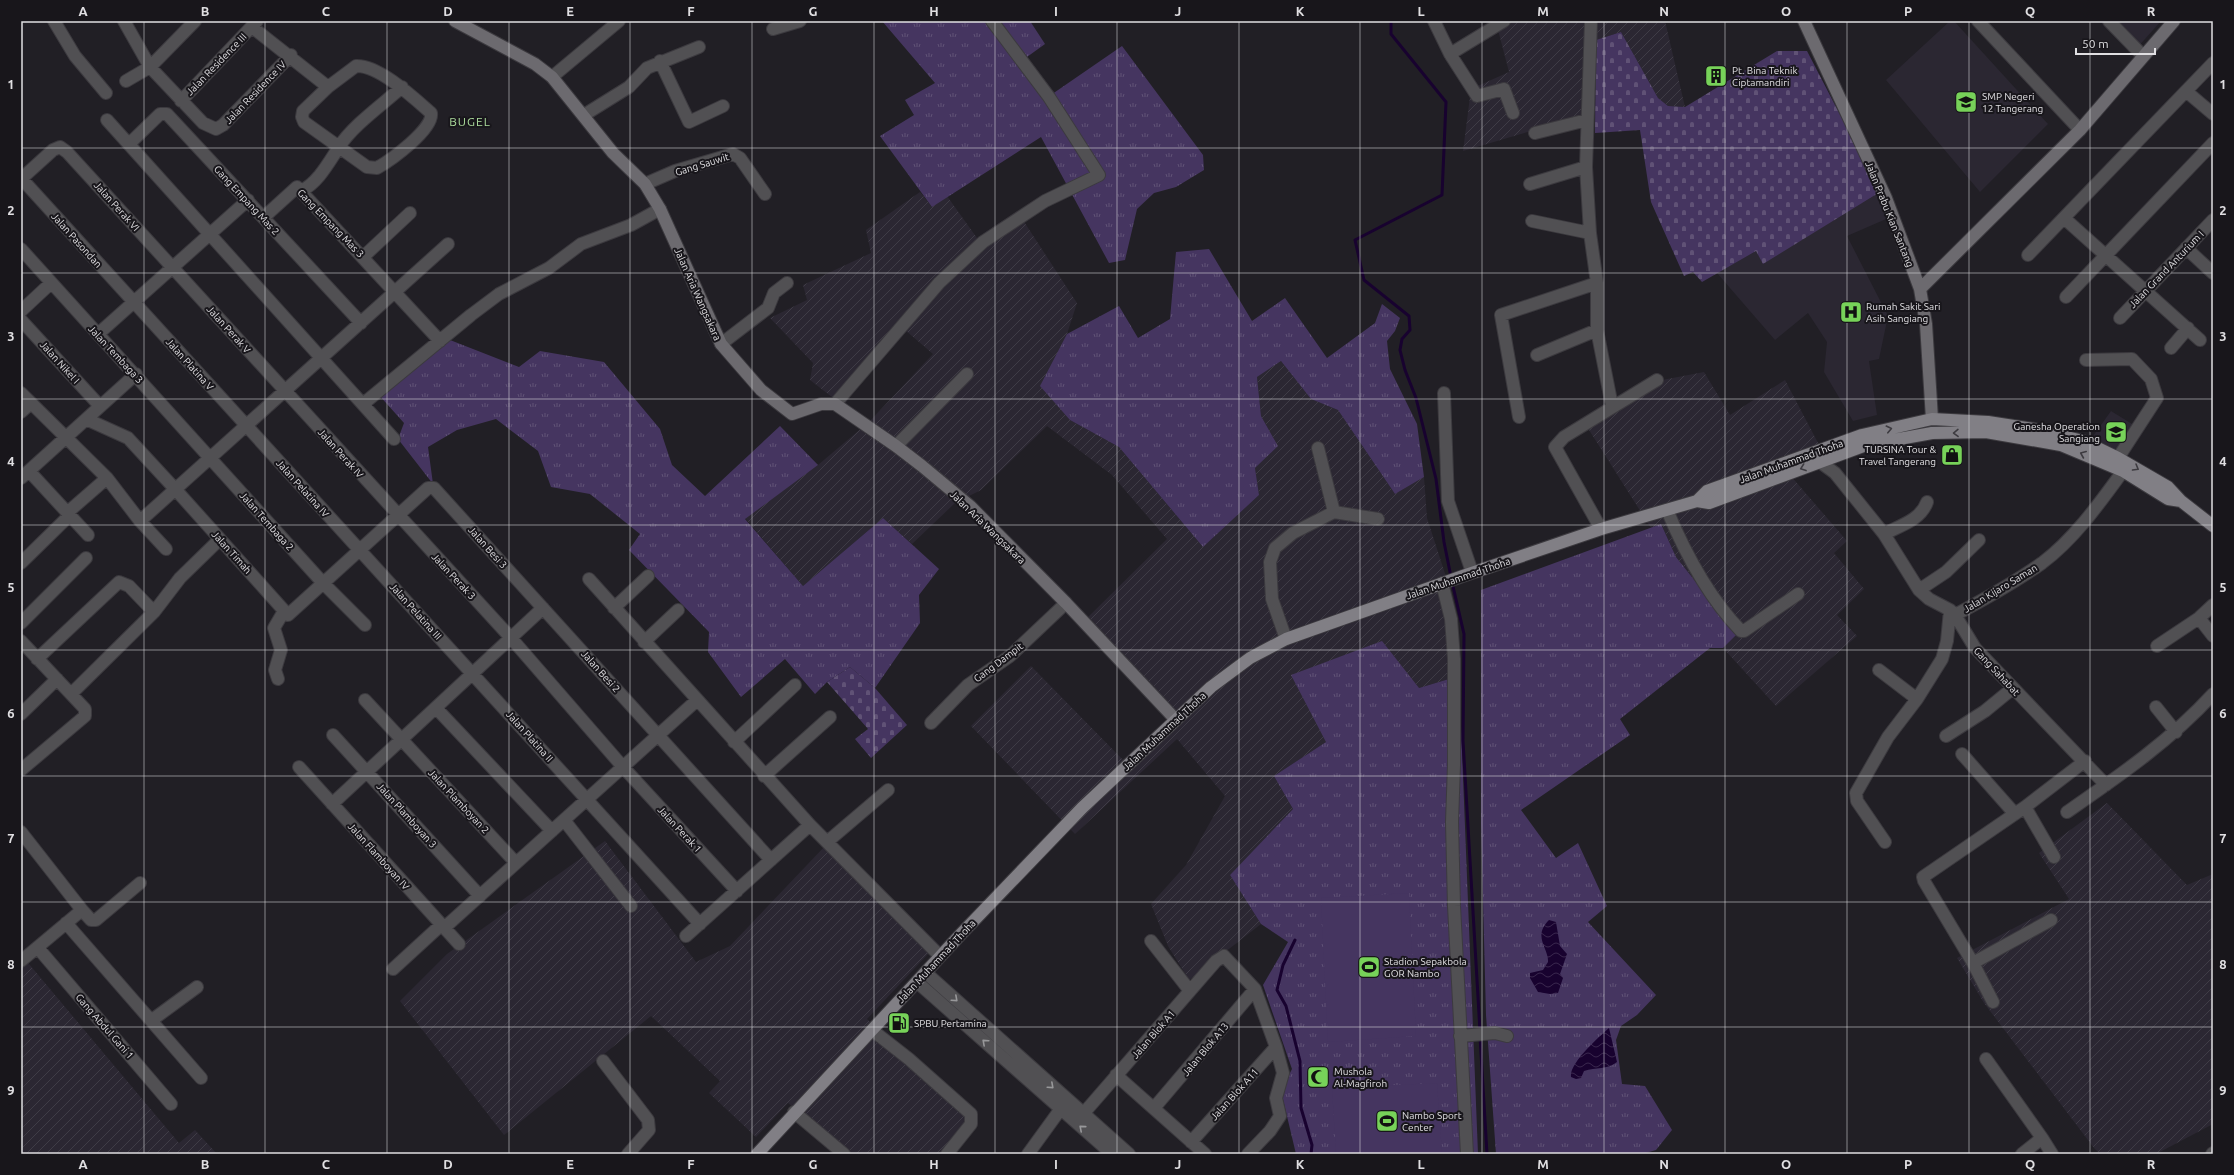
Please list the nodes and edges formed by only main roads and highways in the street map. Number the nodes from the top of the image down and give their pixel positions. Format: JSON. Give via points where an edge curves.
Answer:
{"nodes":[{"id":1,"x":1987,"y":427,"type":"junction"},
{"id":2,"x":1864,"y":440,"type":"junction"},
{"id":3,"x":1697,"y":501,"type":"junction"},
{"id":4,"x":2181,"y":501,"type":"junction"},
{"id":5,"x":2213,"y":526,"type":"edge"},
{"id":6,"x":757,"y":1154,"type":"edge"}],
"edges":[{"from":1,"to":2,"type":"main road","name":"Jalan Muhammad Thoha","one_way":true},
{"from":2,"to":1,"type":"main road","name":"Jalan Muhammad Thoha","one_way":true,"via":[[1932,419]]},
{"from":4,"to":1,"type":"main road","name":"Jalan Muhammad Thoha","one_way":true,"via":[[2168,499],[2123,471],[2062,445]]},
{"from":1,"to":4,"type":"main road","name":"Jalan Muhammad Thoha","one_way":true,"via":[[2034,429],[2083,441],[2168,487]]},
{"from":2,"to":3,"type":"main road","name":"Jalan Muhammad Thoha","via":[[1707,492]]},
{"from":2,"to":3,"type":"main road","name":"Jalan Muhammad Thoha","one_way":true,"via":[[1820,462],[1709,503]]},
{"from":3,"to":6,"type":"main road","name":"Jalan Muhammad Thoha","via":[[1601,529],[1445,582],[1286,639],[1250,658],[1211,687],[1082,808],[940,956]]},
{"from":4,"to":5,"type":"main road","name":"Jalan Muhammad Thoha"}]}
